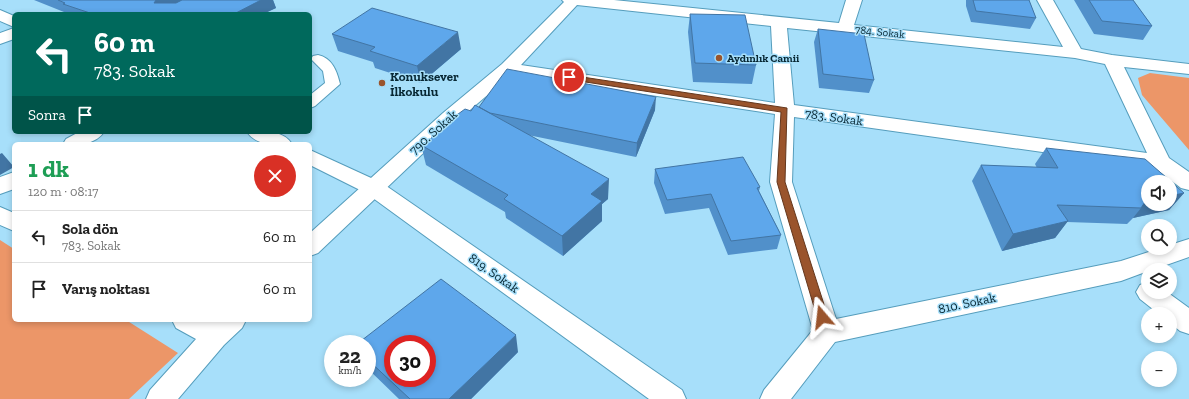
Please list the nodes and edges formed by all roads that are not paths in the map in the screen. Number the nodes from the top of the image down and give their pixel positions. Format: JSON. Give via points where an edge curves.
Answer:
{"nodes":[{"id":1,"x":570,"y":0,"type":"edge"},
{"id":2,"x":574,"y":0,"type":"edge"},
{"id":3,"x":854,"y":0,"type":"edge"},
{"id":4,"x":1045,"y":0,"type":"edge"},
{"id":5,"x":0,"y":15,"type":"edge"},
{"id":6,"x":12,"y":21,"type":"edge"},
{"id":7,"x":779,"y":22,"type":"junction"},
{"id":8,"x":845,"y":29,"type":"junction"},
{"id":9,"x":12,"y":34,"type":"edge"},
{"id":10,"x":0,"y":39,"type":"edge"},
{"id":11,"x":1075,"y":53,"type":"junction"},
{"id":12,"x":318,"y":59,"type":"dead end"},
{"id":13,"x":1112,"y":60,"type":"junction"},
{"id":14,"x":508,"y":68,"type":"junction"},
{"id":15,"x":1189,"y":69,"type":"edge"},
{"id":16,"x":312,"y":101,"type":"edge"},
{"id":17,"x":785,"y":110,"type":"junction"},
{"id":18,"x":90,"y":134,"type":"edge"},
{"id":19,"x":76,"y":142,"type":"edge"},
{"id":20,"x":312,"y":158,"type":"edge"},
{"id":21,"x":1161,"y":162,"type":"junction"},
{"id":22,"x":12,"y":180,"type":"edge"},
{"id":23,"x":1189,"y":183,"type":"edge"},
{"id":24,"x":0,"y":187,"type":"edge"},
{"id":25,"x":374,"y":188,"type":"junction"},
{"id":26,"x":0,"y":215,"type":"edge"},
{"id":27,"x":12,"y":222,"type":"edge"},
{"id":28,"x":312,"y":245,"type":"edge"},
{"id":29,"x":1189,"y":248,"type":"edge"},
{"id":30,"x":1121,"y":271,"type":"junction"},
{"id":31,"x":1141,"y":287,"type":"edge"},
{"id":32,"x":1157,"y":299,"type":"edge"},
{"id":33,"x":195,"y":322,"type":"edge"},
{"id":34,"x":1189,"y":323,"type":"edge"},
{"id":35,"x":224,"y":328,"type":"edge"},
{"id":36,"x":827,"y":332,"type":"junction"},
{"id":37,"x":160,"y":399,"type":"edge"},
{"id":38,"x":672,"y":399,"type":"edge"},
{"id":39,"x":774,"y":399,"type":"edge"}],
"edges":[{"from":1,"to":2,"type":"street","name":"784. Sokak"},
{"from":2,"to":7,"type":"street","name":"784. Sokak"},
{"from":2,"to":14,"type":"street","name":"790. Sokak"},
{"from":3,"to":8,"type":"street"},
{"from":4,"to":11,"type":"street"},
{"from":5,"to":6,"type":"street"},
{"from":7,"to":8,"type":"street","name":"784. Sokak"},
{"from":7,"to":17,"type":"street"},
{"from":8,"to":11,"type":"street","name":"784. Sokak"},
{"from":9,"to":10,"type":"street"},
{"from":11,"to":13,"type":"street","name":"784. Sokak"},
{"from":12,"to":16,"type":"lane","via":[[330,70],[333,84]]},
{"from":13,"to":15,"type":"street","name":"784. Sokak"},
{"from":13,"to":21,"type":"street"},
{"from":14,"to":17,"type":"street","name":"783. Sokak"},
{"from":14,"to":25,"type":"street","name":"790. Sokak","via":[[450,117]]},
{"from":17,"to":21,"type":"street","name":"783. Sokak"},
{"from":17,"to":36,"type":"street","via":[[781,182]]},
{"from":18,"to":19,"type":"street"},
{"from":20,"to":25,"type":"street","name":"819. Sokak"},
{"from":21,"to":23,"type":"street"},
{"from":22,"to":24,"type":"street"},
{"from":25,"to":28,"type":"street","name":"790. Sokak"},
{"from":25,"to":38,"type":"street","name":"819. Sokak"},
{"from":26,"to":27,"type":"street"},
{"from":29,"to":30,"type":"street","name":"810. Sokak"},
{"from":30,"to":31,"type":"street"},
{"from":30,"to":36,"type":"street","name":"810. Sokak"},
{"from":32,"to":34,"type":"street"},
{"from":33,"to":35,"type":"street"},
{"from":35,"to":37,"type":"street"},
{"from":36,"to":39,"type":"street"}]}
